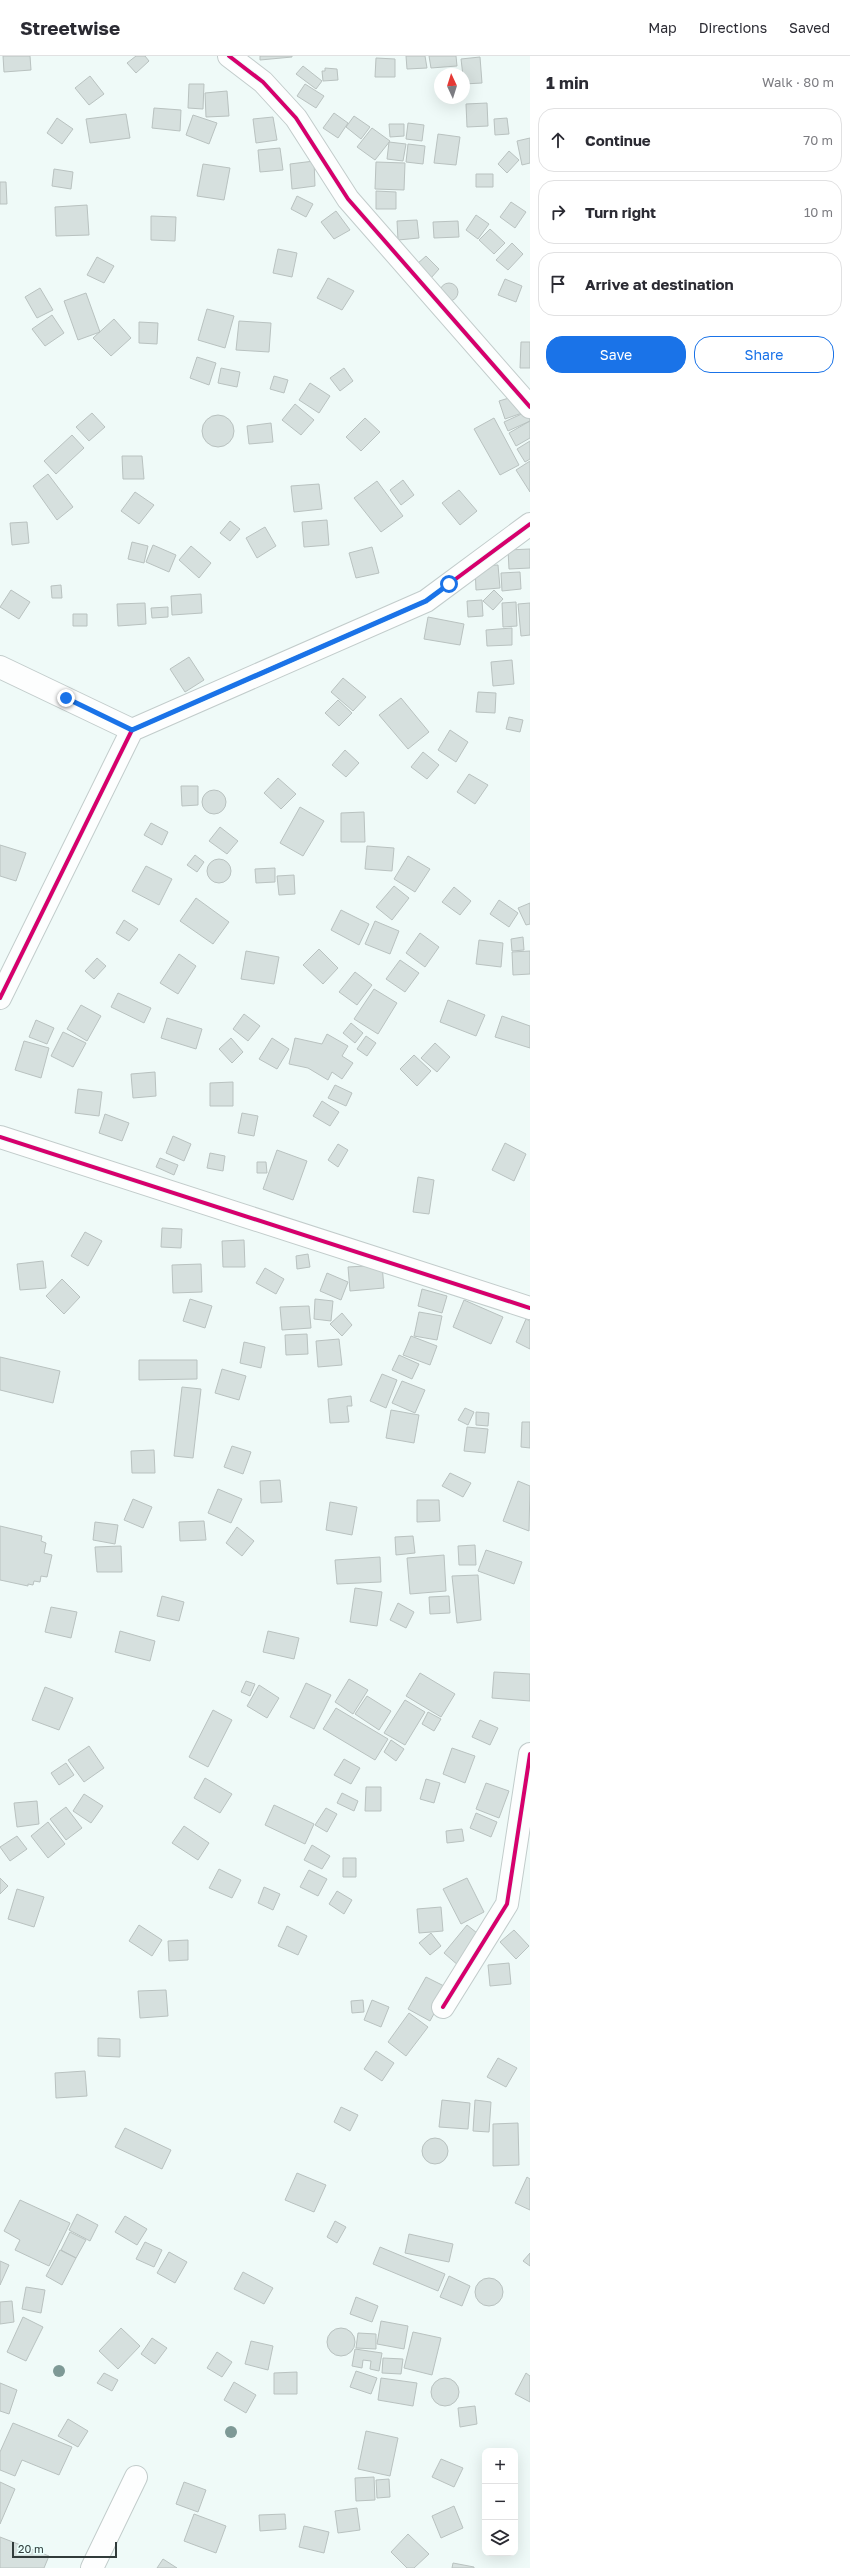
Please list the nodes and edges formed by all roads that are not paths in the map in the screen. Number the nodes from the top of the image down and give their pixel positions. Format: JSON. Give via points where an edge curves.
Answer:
{"nodes":[{"id":1,"x":229,"y":56,"type":"edge"},
{"id":2,"x":530,"y":406,"type":"edge"},
{"id":3,"x":530,"y":524,"type":"edge"},
{"id":4,"x":0,"y":667,"type":"edge"},
{"id":5,"x":132,"y":730,"type":"junction"},
{"id":6,"x":0,"y":998,"type":"edge"},
{"id":7,"x":0,"y":1137,"type":"edge"},
{"id":8,"x":530,"y":1308,"type":"edge"},
{"id":9,"x":530,"y":1754,"type":"edge"},
{"id":10,"x":443,"y":2007,"type":"dead end"},
{"id":11,"x":136,"y":2477,"type":"dead end"},
{"id":12,"x":92,"y":2568,"type":"edge"}],
"edges":[{"from":1,"to":2,"type":"street","via":[[263,82],[296,118],[348,199]]},
{"from":3,"to":5,"type":"street","via":[[426,601]]},
{"from":4,"to":5,"type":"street"},
{"from":5,"to":6,"type":"street"},
{"from":7,"to":8,"type":"street"},
{"from":9,"to":10,"type":"street","via":[[506,1904]]},
{"from":11,"to":12,"type":"street"}]}
